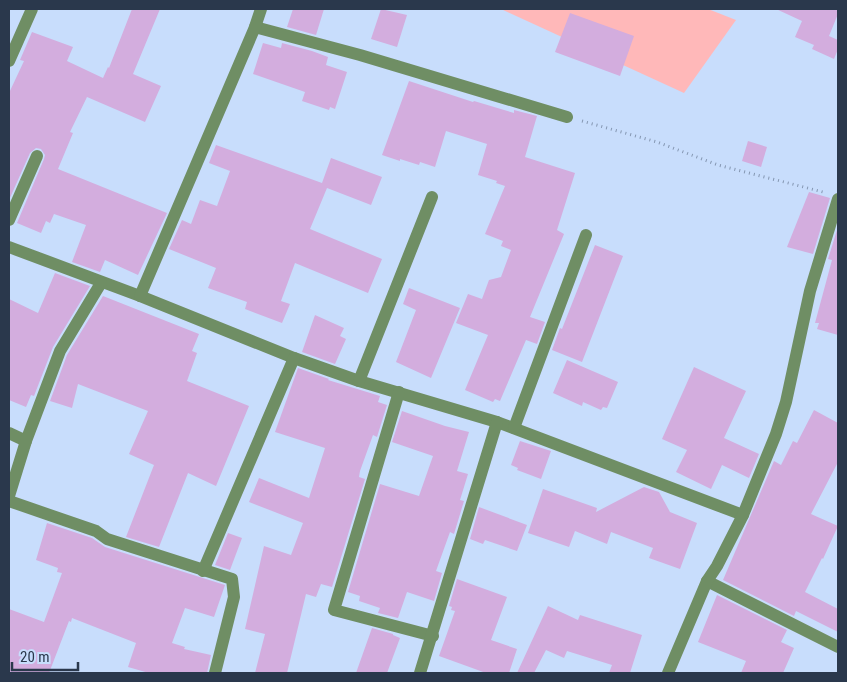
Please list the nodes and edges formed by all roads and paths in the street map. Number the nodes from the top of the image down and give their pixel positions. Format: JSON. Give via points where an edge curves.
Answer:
{"nodes":[{"id":1,"x":32,"y":9,"type":"edge"},
{"id":2,"x":261,"y":9,"type":"edge"},
{"id":3,"x":255,"y":27,"type":"junction"},
{"id":4,"x":9,"y":61,"type":"edge"},
{"id":5,"x":567,"y":116,"type":"joint"},
{"id":6,"x":36,"y":156,"type":"dead end"},
{"id":7,"x":834,"y":196,"type":"edge"},
{"id":8,"x":432,"y":197,"type":"dead end"},
{"id":9,"x":9,"y":220,"type":"edge"},
{"id":10,"x":586,"y":235,"type":"dead end"},
{"id":11,"x":9,"y":247,"type":"edge"},
{"id":12,"x":101,"y":283,"type":"junction"},
{"id":13,"x":140,"y":296,"type":"junction"},
{"id":14,"x":294,"y":358,"type":"junction"},
{"id":15,"x":359,"y":381,"type":"junction"},
{"id":16,"x":400,"y":392,"type":"junction"},
{"id":17,"x":497,"y":422,"type":"junction"},
{"id":18,"x":514,"y":428,"type":"junction"},
{"id":19,"x":9,"y":433,"type":"edge"},
{"id":20,"x":26,"y":441,"type":"junction"},
{"id":21,"x":9,"y":496,"type":"edge"},
{"id":22,"x":9,"y":501,"type":"edge"},
{"id":23,"x":742,"y":515,"type":"junction"},
{"id":24,"x":203,"y":571,"type":"junction"},
{"id":25,"x":707,"y":581,"type":"junction"},
{"id":26,"x":433,"y":636,"type":"junction"},
{"id":27,"x":838,"y":647,"type":"edge"},
{"id":28,"x":215,"y":673,"type":"edge"},
{"id":29,"x":420,"y":673,"type":"edge"},
{"id":30,"x":668,"y":673,"type":"edge"}],
"edges":[{"from":1,"to":4,"type":"street"},
{"from":2,"to":3,"type":"street"},
{"from":3,"to":5,"type":"street"},
{"from":3,"to":13,"type":"street"},
{"from":5,"to":7,"type":"path","via":[[657,142],[718,165]]},
{"from":6,"to":9,"type":"street"},
{"from":7,"to":23,"type":"street","via":[[786,402]]},
{"from":8,"to":15,"type":"street"},
{"from":10,"to":18,"type":"street"},
{"from":11,"to":12,"type":"street"},
{"from":12,"to":13,"type":"street"},
{"from":12,"to":20,"type":"street","via":[[60,351]]},
{"from":13,"to":14,"type":"street"},
{"from":14,"to":15,"type":"street"},
{"from":14,"to":24,"type":"street"},
{"from":15,"to":16,"type":"street"},
{"from":16,"to":17,"type":"street"},
{"from":16,"to":26,"type":"street","via":[[334,610]]},
{"from":17,"to":18,"type":"street"},
{"from":17,"to":26,"type":"street"},
{"from":18,"to":23,"type":"street"},
{"from":19,"to":20,"type":"street"},
{"from":20,"to":21,"type":"street"},
{"from":22,"to":24,"type":"street"},
{"from":23,"to":25,"type":"street"},
{"from":24,"to":28,"type":"street","via":[[232,579],[234,597]]},
{"from":25,"to":27,"type":"street"},
{"from":25,"to":30,"type":"street"},
{"from":26,"to":29,"type":"street"}]}
